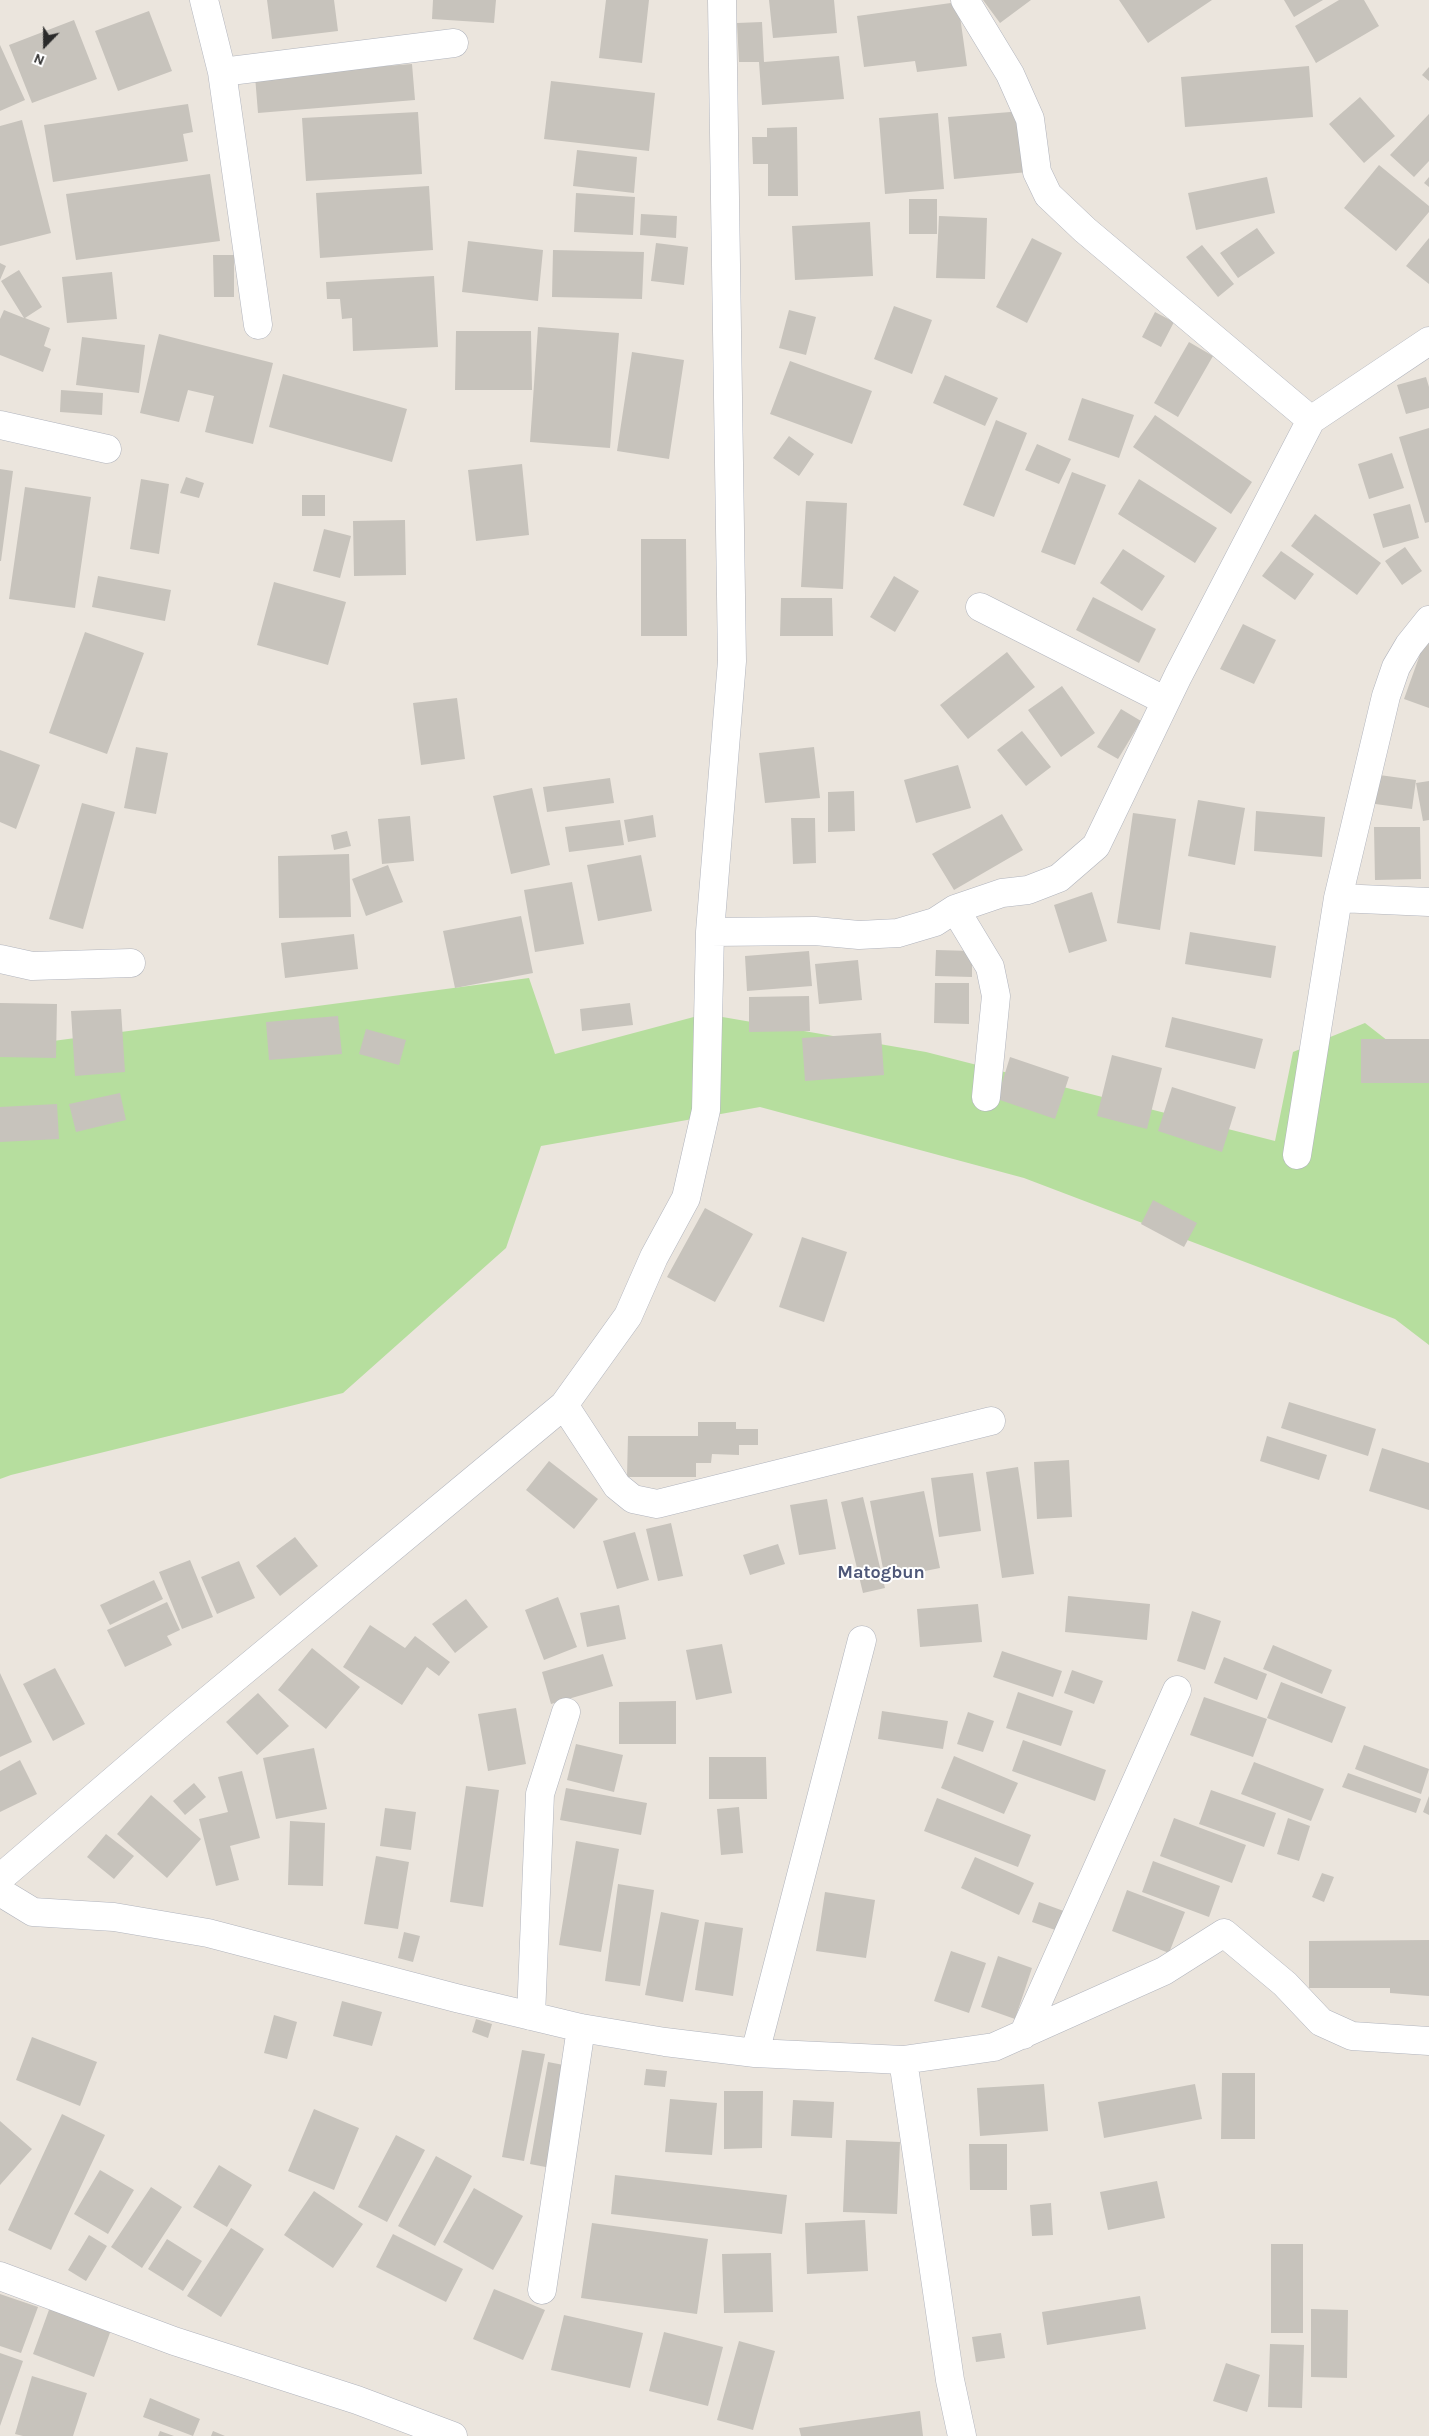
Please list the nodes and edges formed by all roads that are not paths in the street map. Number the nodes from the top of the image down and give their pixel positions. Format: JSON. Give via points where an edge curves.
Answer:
{"nodes":[{"id":1,"x":204,"y":0,"type":"edge"},
{"id":2,"x":722,"y":0,"type":"edge"},
{"id":3,"x":965,"y":0,"type":"edge"},
{"id":4,"x":454,"y":43,"type":"dead end"},
{"id":5,"x":222,"y":72,"type":"junction"},
{"id":6,"x":258,"y":325,"type":"dead end"},
{"id":7,"x":1429,"y":341,"type":"edge"},
{"id":8,"x":1312,"y":420,"type":"junction"},
{"id":9,"x":0,"y":425,"type":"edge"},
{"id":10,"x":107,"y":449,"type":"dead end"},
{"id":11,"x":980,"y":607,"type":"dead end"},
{"id":12,"x":1429,"y":620,"type":"edge"},
{"id":13,"x":1166,"y":701,"type":"junction"},
{"id":14,"x":1338,"y":898,"type":"junction"},
{"id":15,"x":1429,"y":902,"type":"edge"},
{"id":16,"x":955,"y":909,"type":"junction"},
{"id":17,"x":710,"y":932,"type":"junction"},
{"id":18,"x":0,"y":959,"type":"edge"},
{"id":19,"x":131,"y":963,"type":"dead end"},
{"id":20,"x":986,"y":1097,"type":"dead end"},
{"id":21,"x":1297,"y":1155,"type":"dead end"},
{"id":22,"x":564,"y":1405,"type":"junction"},
{"id":23,"x":991,"y":1421,"type":"dead end"},
{"id":24,"x":862,"y":1640,"type":"dead end"},
{"id":25,"x":1177,"y":1690,"type":"dead end"},
{"id":26,"x":566,"y":1712,"type":"dead end"},
{"id":27,"x":0,"y":1878,"type":"edge"},
{"id":28,"x":0,"y":1892,"type":"edge"},
{"id":29,"x":531,"y":2016,"type":"junction"},
{"id":30,"x":581,"y":2028,"type":"junction"},
{"id":31,"x":1023,"y":2035,"type":"junction"},
{"id":32,"x":1429,"y":2041,"type":"edge"},
{"id":33,"x":755,"y":2053,"type":"junction"},
{"id":34,"x":903,"y":2060,"type":"junction"},
{"id":35,"x":0,"y":2276,"type":"edge"},
{"id":36,"x":542,"y":2290,"type":"dead end"},
{"id":37,"x":453,"y":2436,"type":"edge"},
{"id":38,"x":962,"y":2436,"type":"edge"}],
"edges":[{"from":1,"to":5,"type":"street"},
{"from":2,"to":17,"type":"street","via":[[732,661]]},
{"from":3,"to":8,"type":"street","via":[[1010,74],[1030,119],[1037,172],[1048,195],[1085,230]]},
{"from":4,"to":5,"type":"street"},
{"from":5,"to":6,"type":"street"},
{"from":7,"to":8,"type":"street"},
{"from":8,"to":13,"type":"street"},
{"from":9,"to":10,"type":"street"},
{"from":11,"to":13,"type":"street"},
{"from":12,"to":14,"type":"street","via":[[1396,667],[1386,696]]},
{"from":13,"to":16,"type":"street","via":[[1096,846],[1059,878],[1028,890],[1002,893]]},
{"from":14,"to":15,"type":"street"},
{"from":14,"to":21,"type":"street"},
{"from":16,"to":17,"type":"street","via":[[935,922],[898,933]]},
{"from":16,"to":20,"type":"street","via":[[990,967],[996,996]]},
{"from":17,"to":22,"type":"street","via":[[706,1110],[686,1198],[654,1257],[628,1316]]},
{"from":18,"to":19,"type":"street","via":[[32,966]]},
{"from":22,"to":23,"type":"street","via":[[617,1486],[633,1500],[657,1504]]},
{"from":22,"to":27,"type":"street","via":[[176,1727]]},
{"from":24,"to":33,"type":"street"},
{"from":25,"to":31,"type":"street"},
{"from":26,"to":29,"type":"street","via":[[540,1794]]},
{"from":28,"to":29,"type":"street","via":[[34,1912],[114,1917],[208,1933]]},
{"from":29,"to":30,"type":"street"},
{"from":30,"to":33,"type":"street"},
{"from":30,"to":36,"type":"street"},
{"from":31,"to":32,"type":"street","via":[[1164,1971],[1224,1933],[1285,1984],[1320,2022],[1352,2036]]},
{"from":31,"to":34,"type":"street","via":[[994,2047]]},
{"from":33,"to":34,"type":"street"},
{"from":34,"to":38,"type":"street","via":[[950,2380]]},
{"from":35,"to":37,"type":"street","via":[[174,2341],[357,2400]]}]}
